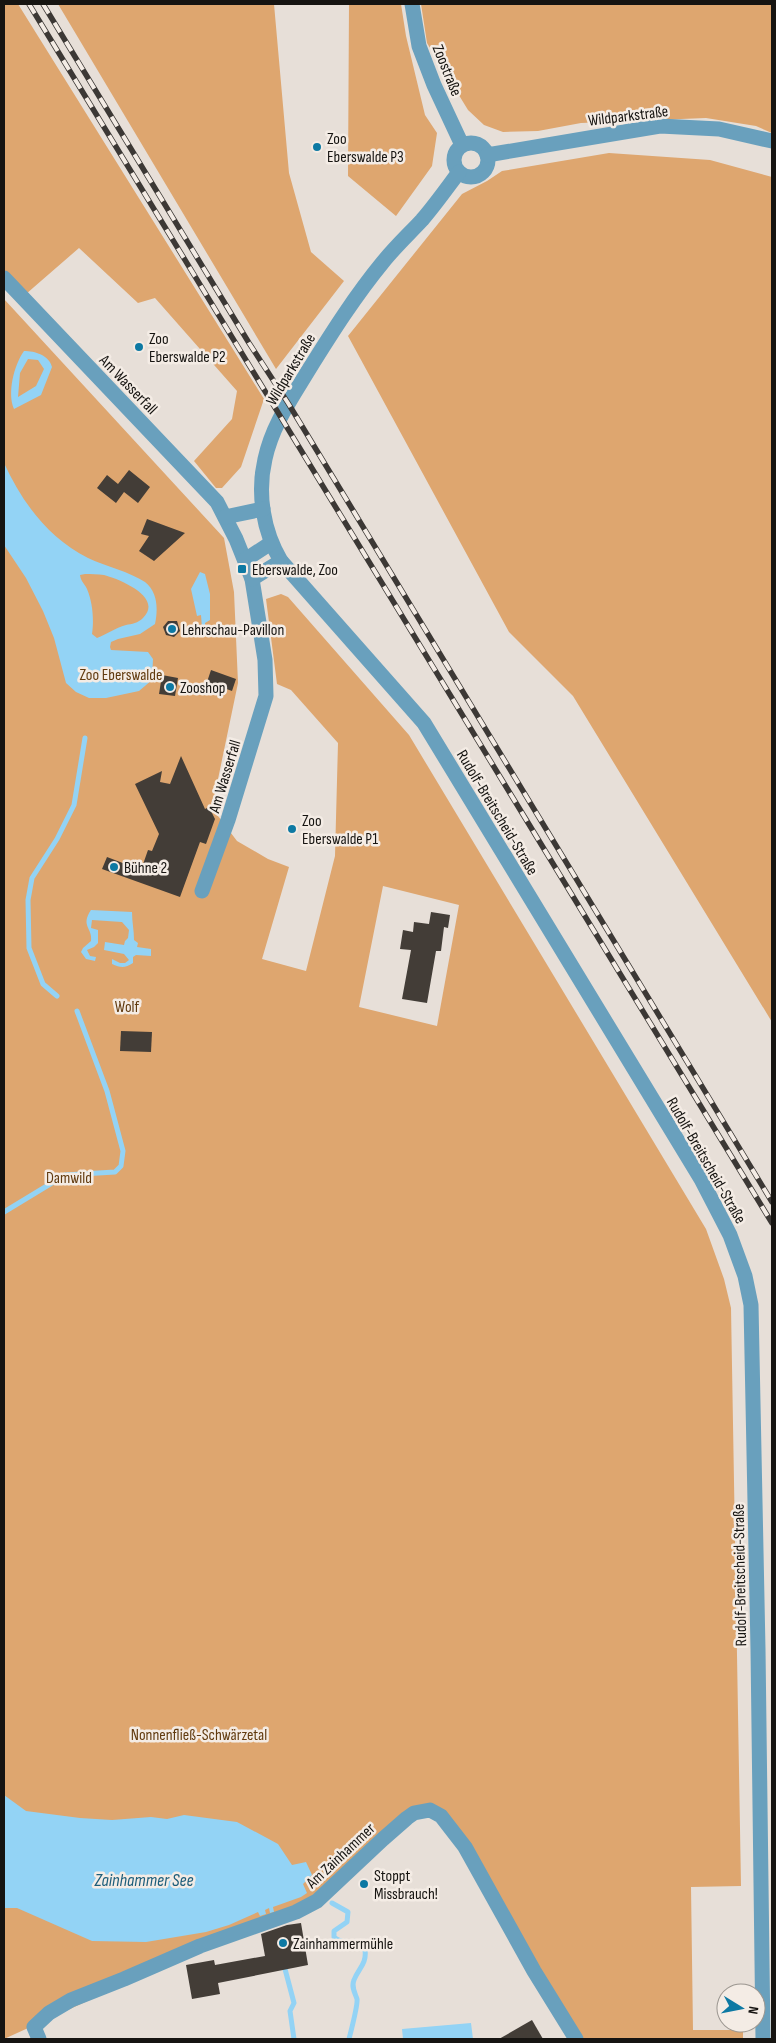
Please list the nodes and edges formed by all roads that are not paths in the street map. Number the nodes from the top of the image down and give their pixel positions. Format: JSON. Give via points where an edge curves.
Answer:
{"nodes":[{"id":1,"x":412,"y":4,"type":"edge"},
{"id":2,"x":772,"y":141,"type":"edge"},
{"id":3,"x":462,"y":145,"type":"junction"},
{"id":4,"x":487,"y":155,"type":"junction"},
{"id":5,"x":459,"y":172,"type":"junction"},
{"id":6,"x":4,"y":278,"type":"edge"},
{"id":7,"x":263,"y":509,"type":"junction"},
{"id":8,"x":225,"y":517,"type":"junction"},
{"id":9,"x":271,"y":543,"type":"junction"},
{"id":10,"x":245,"y":560,"type":"junction"},
{"id":11,"x":281,"y":561,"type":"junction"},
{"id":12,"x":252,"y":579,"type":"junction"},
{"id":13,"x":322,"y":607,"type":"joint"},
{"id":14,"x":202,"y":891,"type":"dead end"},
{"id":15,"x":36,"y":2033,"type":"edge"},
{"id":16,"x":576,"y":2039,"type":"edge"},
{"id":17,"x":763,"y":2039,"type":"edge"}],
"edges":[{"from":1,"to":3,"type":"street","name":"Zoostraße","via":[[419,46]]},
{"from":2,"to":4,"type":"street","name":"Wildparkstraße","via":[[718,129],[660,126]]},
{"from":3,"to":4,"type":"street","via":[[477,144]]},
{"from":3,"to":5,"type":"street","via":[[454,155]]},
{"from":4,"to":5,"type":"street","via":[[487,165],[478,176],[468,177]]},
{"from":5,"to":7,"type":"street","name":"Wildparkstraße","via":[[378,268],[288,403],[265,459],[261,485]]},
{"from":6,"to":8,"type":"street","name":"Am Wasserfall","via":[[217,502]]},
{"from":7,"to":8,"type":"street"},
{"from":7,"to":9,"type":"street","name":"Wildparkstraße"},
{"from":8,"to":10,"type":"street","name":"Am Wasserfall"},
{"from":9,"to":10,"type":"street"},
{"from":9,"to":11,"type":"street","name":"Wildparkstraße"},
{"from":10,"to":12,"type":"street","name":"Am Wasserfall"},
{"from":11,"to":12,"type":"street"},
{"from":11,"to":13,"type":"street","name":"Wildparkstraße"},
{"from":12,"to":14,"type":"street","name":"Am Wasserfall","via":[[265,660],[266,696],[228,820]]},
{"from":13,"to":17,"type":"street","name":"Rudolf-Breitscheid-Straße","via":[[424,723],[701,1179],[730,1235],[745,1276],[752,1325]]},
{"from":15,"to":16,"type":"street","name":"Am Zainhammer","via":[[49,2013],[71,2000],[317,1901],[401,1823],[414,1813],[430,1810],[441,1816],[465,1846],[534,1971]]}]}
